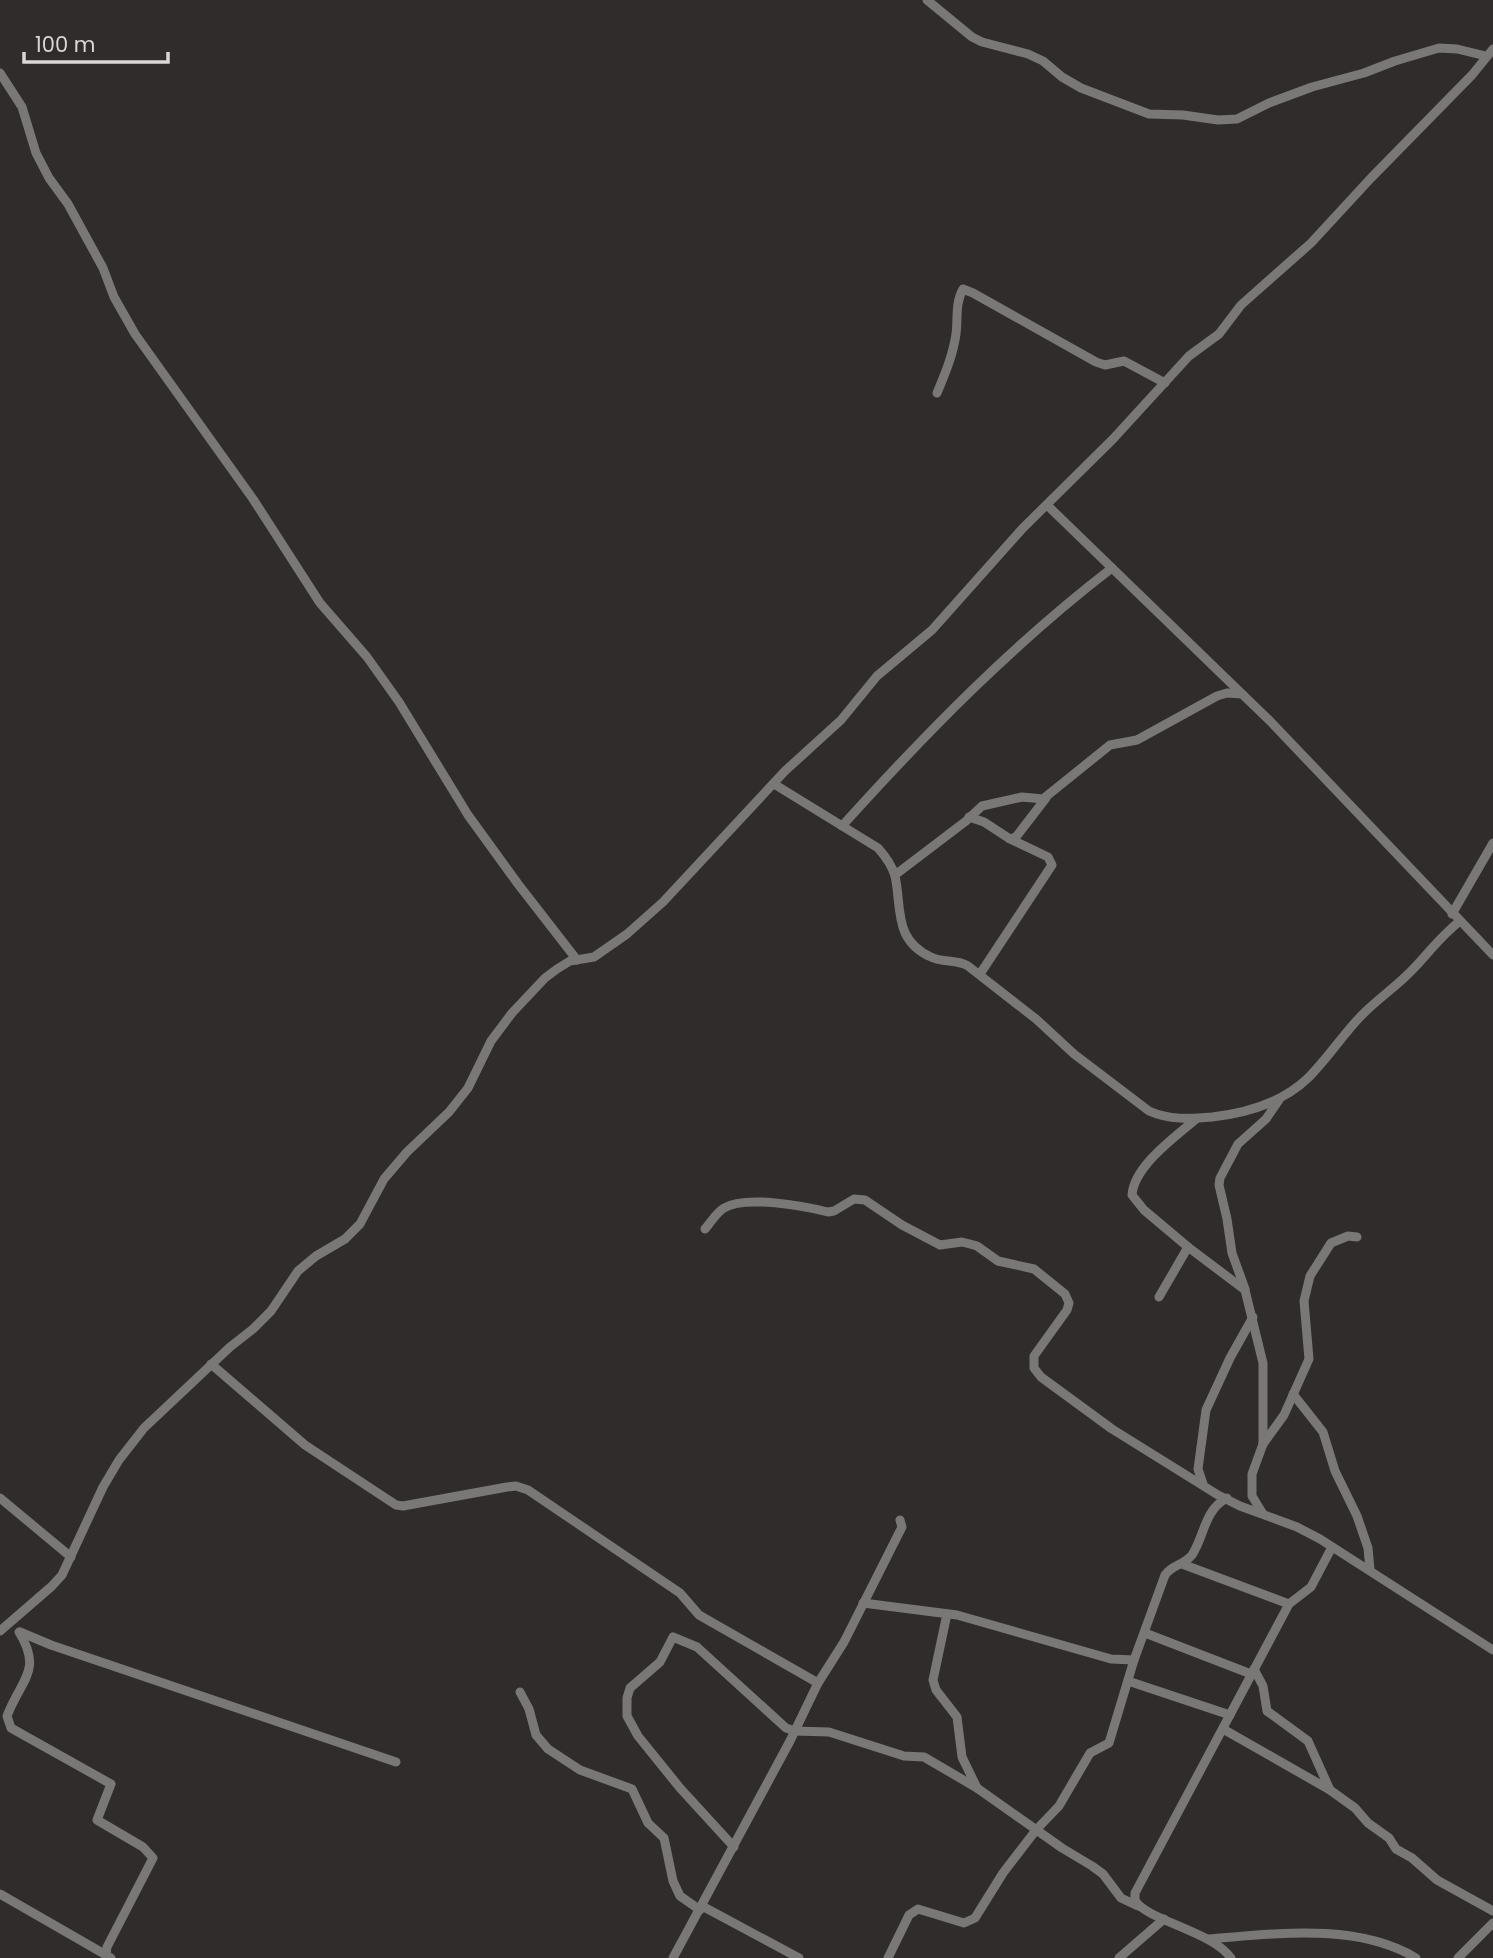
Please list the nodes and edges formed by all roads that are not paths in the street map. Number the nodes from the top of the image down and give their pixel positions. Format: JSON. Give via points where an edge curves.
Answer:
{"nodes":[{"id":1,"x":927,"y":0,"type":"edge"},
{"id":2,"x":1491,"y":51,"type":"edge"},
{"id":3,"x":0,"y":73,"type":"edge"},
{"id":4,"x":1165,"y":383,"type":"junction"},
{"id":5,"x":937,"y":393,"type":"dead end"},
{"id":6,"x":1047,"y":505,"type":"junction"},
{"id":7,"x":1112,"y":568,"type":"junction"},
{"id":8,"x":1242,"y":694,"type":"junction"},
{"id":9,"x":774,"y":784,"type":"junction"},
{"id":10,"x":1046,"y":797,"type":"junction"},
{"id":11,"x":969,"y":817,"type":"junction"},
{"id":12,"x":842,"y":826,"type":"junction"},
{"id":13,"x":1010,"y":839,"type":"junction"},
{"id":14,"x":1493,"y":843,"type":"edge"},
{"id":15,"x":895,"y":875,"type":"junction"},
{"id":16,"x":1456,"y":917,"type":"junction"},
{"id":17,"x":1493,"y":955,"type":"edge"},
{"id":18,"x":577,"y":960,"type":"junction"},
{"id":19,"x":980,"y":974,"type":"junction"},
{"id":20,"x":1282,"y":1096,"type":"junction"},
{"id":21,"x":1196,"y":1119,"type":"junction"},
{"id":22,"x":705,"y":1229,"type":"dead end"},
{"id":23,"x":1357,"y":1237,"type":"dead end"},
{"id":24,"x":1188,"y":1247,"type":"junction"},
{"id":25,"x":1245,"y":1290,"type":"junction"},
{"id":26,"x":1158,"y":1297,"type":"dead end"},
{"id":27,"x":1253,"y":1317,"type":"junction"},
{"id":28,"x":211,"y":1364,"type":"junction"},
{"id":29,"x":1293,"y":1394,"type":"junction"},
{"id":30,"x":1263,"y":1444,"type":"junction"},
{"id":31,"x":1204,"y":1486,"type":"junction"},
{"id":32,"x":0,"y":1498,"type":"edge"},
{"id":33,"x":1227,"y":1498,"type":"junction"},
{"id":34,"x":1263,"y":1515,"type":"junction"},
{"id":35,"x":900,"y":1520,"type":"dead end"},
{"id":36,"x":1332,"y":1547,"type":"junction"},
{"id":37,"x":71,"y":1557,"type":"junction"},
{"id":38,"x":1182,"y":1564,"type":"junction"},
{"id":39,"x":1370,"y":1570,"type":"junction"},
{"id":40,"x":863,"y":1603,"type":"junction"},
{"id":41,"x":1289,"y":1604,"type":"junction"},
{"id":42,"x":947,"y":1614,"type":"junction"},
{"id":43,"x":3,"y":1629,"type":"edge"},
{"id":44,"x":19,"y":1632,"type":"junction"},
{"id":45,"x":1144,"y":1633,"type":"junction"},
{"id":46,"x":1493,"y":1650,"type":"edge"},
{"id":47,"x":1134,"y":1660,"type":"junction"},
{"id":48,"x":1252,"y":1672,"type":"junction"},
{"id":49,"x":1128,"y":1681,"type":"junction"},
{"id":50,"x":818,"y":1683,"type":"junction"},
{"id":51,"x":520,"y":1692,"type":"dead end"},
{"id":52,"x":1230,"y":1715,"type":"junction"},
{"id":53,"x":1223,"y":1730,"type":"junction"},
{"id":54,"x":795,"y":1731,"type":"junction"},
{"id":55,"x":396,"y":1762,"type":"dead end"},
{"id":56,"x":977,"y":1788,"type":"junction"},
{"id":57,"x":1330,"y":1790,"type":"junction"},
{"id":58,"x":1036,"y":1829,"type":"junction"},
{"id":59,"x":734,"y":1847,"type":"junction"},
{"id":60,"x":0,"y":1894,"type":"edge"},
{"id":61,"x":1138,"y":1906,"type":"junction"},
{"id":62,"x":701,"y":1908,"type":"junction"},
{"id":63,"x":1493,"y":1911,"type":"edge"},
{"id":64,"x":1164,"y":1919,"type":"junction"},
{"id":65,"x":1493,"y":1923,"type":"edge"},
{"id":66,"x":1207,"y":1939,"type":"junction"},
{"id":67,"x":109,"y":1956,"type":"edge"},
{"id":68,"x":673,"y":1958,"type":"edge"},
{"id":69,"x":799,"y":1958,"type":"edge"},
{"id":70,"x":888,"y":1958,"type":"edge"},
{"id":71,"x":1119,"y":1958,"type":"edge"},
{"id":72,"x":1231,"y":1958,"type":"edge"},
{"id":73,"x":1416,"y":1958,"type":"edge"},
{"id":74,"x":1458,"y":1958,"type":"edge"}],
"edges":[{"from":1,"to":2,"type":"street","via":[[972,37],[1028,54],[1080,88],[1149,114],[1237,119],[1312,87],[1439,48]]},
{"from":2,"to":4,"type":"street","via":[[1311,243],[1241,305],[1219,334],[1189,356]]},
{"from":3,"to":18,"type":"street","via":[[22,107],[36,153],[68,204],[135,334],[253,499],[320,603],[399,702],[468,815]]},
{"from":4,"to":5,"type":"street","via":[[1124,361],[1096,362],[962,289],[956,335]]},
{"from":4,"to":6,"type":"street"},
{"from":6,"to":7,"type":"street"},
{"from":6,"to":9,"type":"street","via":[[932,630],[877,676],[841,720]]},
{"from":7,"to":8,"type":"street"},
{"from":7,"to":12,"type":"street","via":[[972,687]]},
{"from":8,"to":10,"type":"street","via":[[1217,696],[1137,740],[1110,745]]},
{"from":8,"to":16,"type":"street"},
{"from":9,"to":12,"type":"street"},
{"from":9,"to":18,"type":"street","via":[[663,902],[594,957]]},
{"from":10,"to":11,"type":"street","via":[[982,806]]},
{"from":10,"to":13,"type":"street"},
{"from":11,"to":13,"type":"street"},
{"from":11,"to":15,"type":"street"},
{"from":12,"to":15,"type":"street","via":[[878,848]]},
{"from":13,"to":19,"type":"street","via":[[1048,857],[1052,865]]},
{"from":14,"to":16,"type":"street"},
{"from":15,"to":19,"type":"street","via":[[899,920],[912,942],[932,958],[962,962]]},
{"from":16,"to":17,"type":"street"},
{"from":16,"to":20,"type":"street","via":[[1309,1077]]},
{"from":18,"to":28,"type":"street","via":[[545,978],[502,1025],[468,1088],[384,1179],[360,1224],[298,1271],[271,1311]]},
{"from":19,"to":21,"type":"street","via":[[1149,1111],[1163,1117]]},
{"from":20,"to":21,"type":"street","via":[[1242,1114]]},
{"from":20,"to":25,"type":"street","via":[[1266,1119],[1237,1144],[1220,1178],[1232,1253]]},
{"from":21,"to":24,"type":"street","via":[[1153,1158],[1134,1183],[1132,1195]]},
{"from":22,"to":31,"type":"street","via":[[733,1204],[834,1212],[859,1199],[940,1245],[970,1244],[998,1261],[1034,1269],[1065,1294],[1069,1304],[1034,1356],[1034,1368],[1041,1377],[1112,1429]]},
{"from":23,"to":29,"type":"street","via":[[1331,1243],[1310,1276],[1304,1301],[1310,1352]]},
{"from":24,"to":25,"type":"street"},
{"from":24,"to":26,"type":"street"},
{"from":25,"to":27,"type":"street"},
{"from":27,"to":30,"type":"street","via":[[1263,1363]]},
{"from":27,"to":31,"type":"street","via":[[1206,1410],[1198,1469]]},
{"from":28,"to":37,"type":"street","via":[[144,1428],[119,1460]]},
{"from":28,"to":50,"type":"street","via":[[306,1444],[396,1505],[516,1486],[527,1490],[680,1593],[699,1615]]},
{"from":29,"to":30,"type":"street","via":[[1281,1421]]},
{"from":29,"to":39,"type":"street","via":[[1326,1439],[1368,1548]]},
{"from":30,"to":34,"type":"street","via":[[1252,1474],[1255,1504]]},
{"from":31,"to":33,"type":"street"},
{"from":32,"to":37,"type":"street"},
{"from":33,"to":34,"type":"street"},
{"from":33,"to":38,"type":"street","via":[[1213,1506],[1197,1546]]},
{"from":34,"to":36,"type":"street"},
{"from":35,"to":40,"type":"street","via":[[902,1527]]},
{"from":36,"to":39,"type":"street"},
{"from":36,"to":41,"type":"street","via":[[1311,1587]]},
{"from":37,"to":43,"type":"street","via":[[52,1586]]},
{"from":38,"to":41,"type":"street"},
{"from":38,"to":45,"type":"street","via":[[1165,1575]]},
{"from":39,"to":46,"type":"street"},
{"from":40,"to":42,"type":"street"},
{"from":40,"to":50,"type":"street"},
{"from":41,"to":48,"type":"street"},
{"from":42,"to":47,"type":"street","via":[[1111,1659]]},
{"from":42,"to":56,"type":"street","via":[[933,1680],[957,1717],[962,1757]]},
{"from":43,"to":44,"type":"street"},
{"from":44,"to":55,"type":"street"},
{"from":44,"to":67,"type":"street","via":[[31,1665],[7,1716],[11,1728],[111,1784],[97,1819],[153,1857],[110,1938]]},
{"from":45,"to":47,"type":"street"},
{"from":45,"to":48,"type":"street"},
{"from":47,"to":49,"type":"street"},
{"from":48,"to":52,"type":"street"},
{"from":48,"to":57,"type":"street","via":[[1263,1686],[1267,1711],[1308,1741]]},
{"from":49,"to":52,"type":"street"},
{"from":49,"to":58,"type":"street","via":[[1112,1738],[1090,1753],[1059,1807]]},
{"from":50,"to":54,"type":"street"},
{"from":51,"to":62,"type":"street","via":[[536,1735],[548,1749],[580,1770],[632,1789],[648,1823],[664,1838],[680,1896]]},
{"from":52,"to":53,"type":"street"},
{"from":53,"to":57,"type":"street"},
{"from":53,"to":61,"type":"street","via":[[1137,1887]]},
{"from":54,"to":56,"type":"street","via":[[828,1732],[904,1756],[924,1757]]},
{"from":54,"to":59,"type":"street"},
{"from":54,"to":59,"type":"street","via":[[777,1721],[697,1647],[677,1637],[670,1639],[653,1670],[630,1688],[626,1716],[638,1737]]},
{"from":56,"to":58,"type":"street"},
{"from":57,"to":63,"type":"street","via":[[1437,1880]]},
{"from":58,"to":61,"type":"street","via":[[1103,1874],[1121,1898]]},
{"from":58,"to":70,"type":"street","via":[[975,1918],[964,1923],[914,1910]]},
{"from":59,"to":62,"type":"street"},
{"from":60,"to":67,"type":"street"},
{"from":61,"to":64,"type":"street"},
{"from":62,"to":68,"type":"street"},
{"from":62,"to":69,"type":"street"},
{"from":64,"to":66,"type":"street"},
{"from":64,"to":71,"type":"street"},
{"from":65,"to":74,"type":"street"},
{"from":66,"to":72,"type":"street"},
{"from":66,"to":73,"type":"street","via":[[1329,1934],[1379,1942]]}]}
